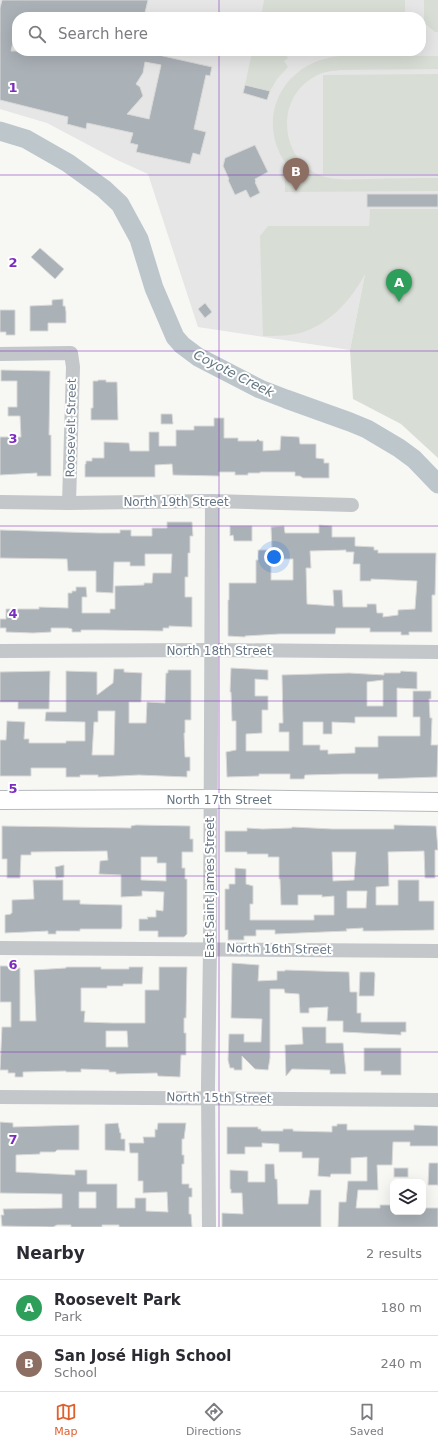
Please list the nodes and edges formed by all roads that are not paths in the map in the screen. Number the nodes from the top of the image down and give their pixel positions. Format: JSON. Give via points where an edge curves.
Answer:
{"nodes":[{"id":1,"x":0,"y":354,"type":"edge"},
{"id":2,"x":212,"y":501,"type":"junction"},
{"id":3,"x":0,"y":502,"type":"edge"},
{"id":4,"x":70,"y":503,"type":"junction"},
{"id":5,"x":352,"y":505,"type":"dead end"},
{"id":6,"x":0,"y":650,"type":"edge"},
{"id":7,"x":212,"y":650,"type":"junction"},
{"id":8,"x":438,"y":652,"type":"edge"},
{"id":9,"x":211,"y":799,"type":"junction"},
{"id":10,"x":0,"y":800,"type":"edge"},
{"id":11,"x":438,"y":802,"type":"edge"},
{"id":12,"x":0,"y":948,"type":"edge"},
{"id":13,"x":210,"y":948,"type":"junction"},
{"id":14,"x":438,"y":951,"type":"edge"},
{"id":15,"x":0,"y":1097,"type":"edge"},
{"id":16,"x":208,"y":1098,"type":"junction"},
{"id":17,"x":438,"y":1100,"type":"edge"},
{"id":18,"x":209,"y":1227,"type":"edge"}],
"edges":[{"from":1,"to":4,"type":"street","name":"Roosevelt Street","via":[[71,353],[73,367]]},
{"from":2,"to":4,"type":"street","name":"North 19th Street"},
{"from":2,"to":5,"type":"street","name":"North 19th Street"},
{"from":2,"to":7,"type":"street","name":"East Saint James Street"},
{"from":3,"to":4,"type":"street","name":"North 19th Street"},
{"from":6,"to":7,"type":"street","name":"North 18th Street"},
{"from":7,"to":8,"type":"street","name":"North 18th Street"},
{"from":7,"to":9,"type":"street","name":"East Saint James Street"},
{"from":9,"to":10,"type":"main road","name":"North 17th Street"},
{"from":9,"to":11,"type":"main road","name":"North 17th Street"},
{"from":9,"to":13,"type":"street","name":"East Saint James Street"},
{"from":12,"to":13,"type":"street","name":"North 16th Street"},
{"from":13,"to":14,"type":"street","name":"North 16th Street"},
{"from":13,"to":16,"type":"street","name":"East Saint James Street"},
{"from":15,"to":16,"type":"street","name":"North 15th Street"},
{"from":16,"to":17,"type":"street","name":"North 15th Street"},
{"from":16,"to":18,"type":"street","name":"East Saint James Street"}]}
